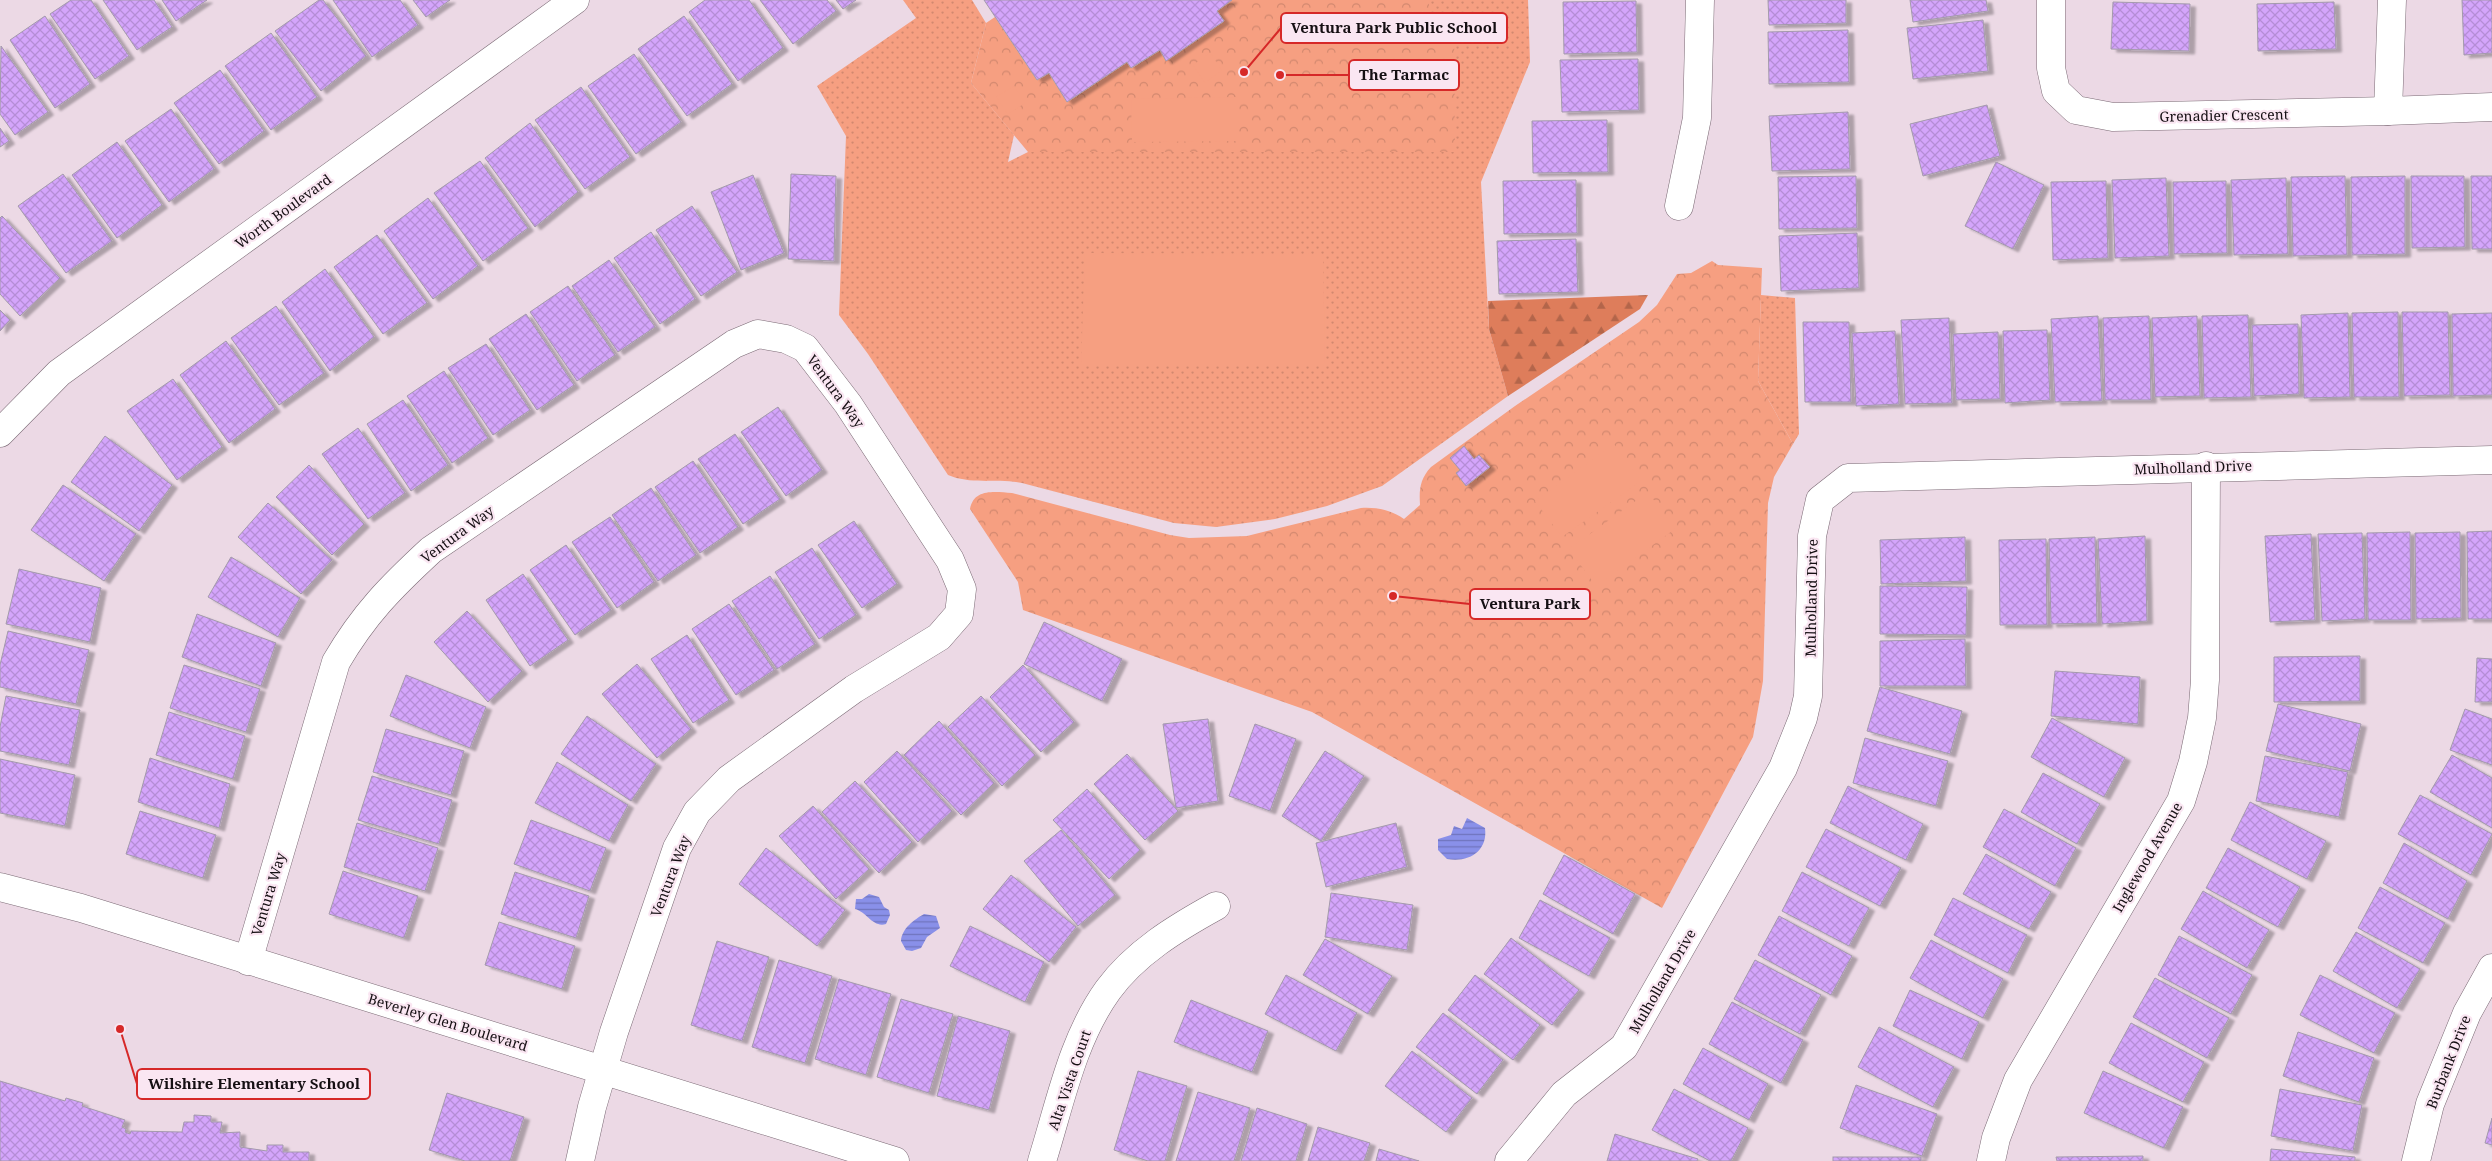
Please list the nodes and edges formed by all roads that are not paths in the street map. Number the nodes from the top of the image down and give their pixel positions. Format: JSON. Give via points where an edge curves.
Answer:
{"nodes":[{"id":1,"x":1700,"y":0,"type":"edge"},
{"id":2,"x":2051,"y":0,"type":"edge"},
{"id":3,"x":2392,"y":0,"type":"edge"},
{"id":4,"x":558,"y":5,"type":"edge"},
{"id":5,"x":2492,"y":106,"type":"edge"},
{"id":6,"x":2388,"y":111,"type":"junction"},
{"id":7,"x":1679,"y":206,"type":"dead end"},
{"id":8,"x":0,"y":433,"type":"edge"},
{"id":9,"x":2492,"y":460,"type":"edge"},
{"id":10,"x":2206,"y":466,"type":"junction"},
{"id":11,"x":0,"y":887,"type":"edge"},
{"id":12,"x":1216,"y":906,"type":"dead end"},
{"id":13,"x":248,"y":961,"type":"junction"},
{"id":14,"x":2492,"y":968,"type":"edge"},
{"id":15,"x":604,"y":1070,"type":"junction"},
{"id":16,"x":580,"y":1161,"type":"edge"},
{"id":17,"x":896,"y":1161,"type":"edge"},
{"id":18,"x":1042,"y":1161,"type":"edge"},
{"id":19,"x":1509,"y":1161,"type":"edge"},
{"id":20,"x":1991,"y":1161,"type":"edge"},
{"id":21,"x":2416,"y":1161,"type":"edge"}],
"edges":[{"from":1,"to":7,"type":"street","via":[[1697,118]]},
{"from":2,"to":6,"type":"street","name":"Grenadier Crescent","via":[[2051,68],[2056,91],[2076,110],[2113,117]]},
{"from":3,"to":6,"type":"street"},
{"from":4,"to":8,"type":"street","name":"Worth Boulevard","via":[[59,373]]},
{"from":5,"to":6,"type":"street","name":"Grenadier Crescent"},
{"from":9,"to":10,"type":"street","name":"Mulholland Drive"},
{"from":10,"to":19,"type":"street","name":"Mulholland Drive","via":[[1848,478],[1820,500],[1812,536],[1808,696],[1783,768],[1624,1047],[1564,1094]]},
{"from":10,"to":20,"type":"street","name":"Inglewood Avenue","via":[[2205,680],[2202,718],[2181,801],[2018,1080],[1996,1138]]},
{"from":11,"to":13,"type":"street","name":"Beverley Glen Boulevard","via":[[81,908]]},
{"from":12,"to":18,"type":"street","name":"Alta Vista Court","via":[[1164,937],[1108,990],[1081,1038]]},
{"from":13,"to":15,"type":"street","name":"Beverley Glen Boulevard"},
{"from":13,"to":15,"type":"street","name":"Ventura Way","via":[[336,662],[355,629],[389,589],[431,550],[734,344],[758,334],[786,339],[805,348],[848,404],[950,560],[962,589],[959,614],[939,638],[854,689],[729,779],[697,812],[677,848]]},
{"from":14,"to":21,"type":"street","name":"Burbank Drive","via":[[2466,1013],[2430,1104]]},
{"from":15,"to":16,"type":"street","name":"Ventura Way"},
{"from":15,"to":17,"type":"street","name":"Beverley Glen Boulevard"}]}
